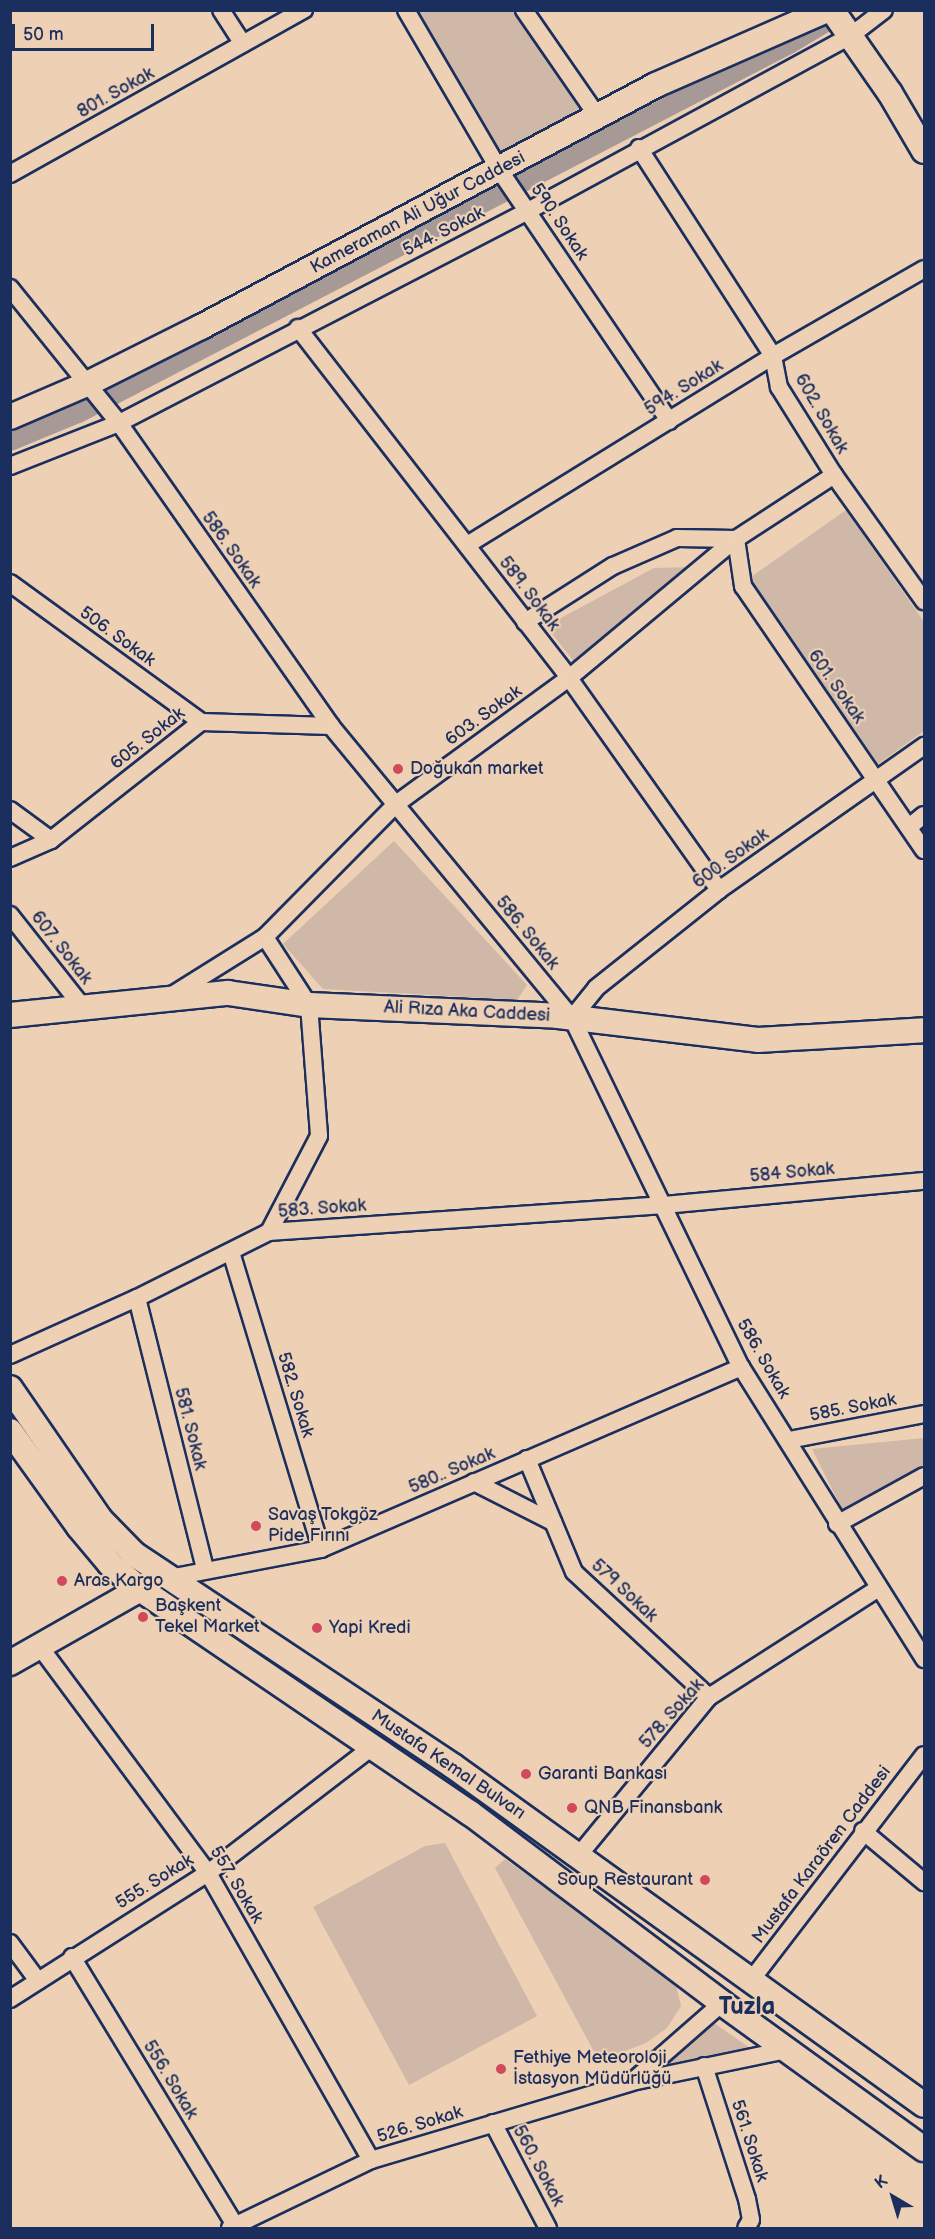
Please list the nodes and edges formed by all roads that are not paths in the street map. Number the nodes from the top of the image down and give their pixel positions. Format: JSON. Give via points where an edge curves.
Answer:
{"nodes":[{"id":1,"x":221,"y":10,"type":"edge"},
{"id":2,"x":304,"y":10,"type":"edge"},
{"id":3,"x":406,"y":10,"type":"edge"},
{"id":4,"x":524,"y":10,"type":"edge"},
{"id":5,"x":827,"y":10,"type":"edge"},
{"id":6,"x":832,"y":10,"type":"edge"},
{"id":7,"x":884,"y":10,"type":"edge"},
{"id":8,"x":849,"y":37,"type":"junction"},
{"id":9,"x":243,"y":44,"type":"junction"},
{"id":10,"x":598,"y":117,"type":"junction"},
{"id":11,"x":639,"y":148,"type":"junction"},
{"id":12,"x":924,"y":151,"type":"edge"},
{"id":13,"x":500,"y":171,"type":"junction"},
{"id":14,"x":10,"y":174,"type":"edge"},
{"id":15,"x":528,"y":211,"type":"junction"},
{"id":16,"x":924,"y":269,"type":"edge"},
{"id":17,"x":10,"y":288,"type":"edge"},
{"id":18,"x":298,"y":328,"type":"junction"},
{"id":19,"x":773,"y":356,"type":"junction"},
{"id":20,"x":89,"y":383,"type":"junction"},
{"id":21,"x":10,"y":417,"type":"edge"},
{"id":22,"x":669,"y":421,"type":"junction"},
{"id":23,"x":118,"y":423,"type":"junction"},
{"id":24,"x":10,"y":466,"type":"edge"},
{"id":25,"x":834,"y":476,"type":"junction"},
{"id":26,"x":736,"y":539,"type":"junction"},
{"id":27,"x":467,"y":545,"type":"junction"},
{"id":28,"x":10,"y":583,"type":"edge"},
{"id":29,"x":924,"y":601,"type":"edge"},
{"id":30,"x":525,"y":622,"type":"junction"},
{"id":31,"x":569,"y":678,"type":"junction"},
{"id":32,"x":201,"y":722,"type":"junction"},
{"id":33,"x":330,"y":726,"type":"junction"},
{"id":34,"x":924,"y":746,"type":"edge"},
{"id":35,"x":877,"y":780,"type":"junction"},
{"id":36,"x":396,"y":804,"type":"junction"},
{"id":37,"x":10,"y":810,"type":"edge"},
{"id":38,"x":924,"y":815,"type":"edge"},
{"id":39,"x":909,"y":827,"type":"junction"},
{"id":40,"x":51,"y":840,"type":"junction"},
{"id":41,"x":924,"y":850,"type":"edge"},
{"id":42,"x":10,"y":858,"type":"edge"},
{"id":43,"x":719,"y":890,"type":"junction"},
{"id":44,"x":10,"y":915,"type":"edge"},
{"id":45,"x":266,"y":937,"type":"junction"},
{"id":46,"x":166,"y":998,"type":"junction"},
{"id":47,"x":81,"y":1005,"type":"junction"},
{"id":48,"x":309,"y":1005,"type":"junction"},
{"id":49,"x":10,"y":1015,"type":"edge"},
{"id":50,"x":572,"y":1018,"type":"junction"},
{"id":51,"x":924,"y":1030,"type":"edge"},
{"id":52,"x":924,"y":1181,"type":"edge"},
{"id":53,"x":664,"y":1205,"type":"junction"},
{"id":54,"x":269,"y":1232,"type":"junction"},
{"id":55,"x":231,"y":1252,"type":"junction"},
{"id":56,"x":137,"y":1298,"type":"junction"},
{"id":57,"x":10,"y":1355,"type":"edge"},
{"id":58,"x":741,"y":1367,"type":"junction"},
{"id":59,"x":10,"y":1388,"type":"edge"},
{"id":60,"x":924,"y":1414,"type":"edge"},
{"id":61,"x":10,"y":1431,"type":"edge"},
{"id":62,"x":789,"y":1440,"type":"junction"},
{"id":63,"x":527,"y":1459,"type":"junction"},
{"id":64,"x":924,"y":1476,"type":"edge"},
{"id":65,"x":474,"y":1482,"type":"junction"},
{"id":66,"x":553,"y":1522,"type":"junction"},
{"id":67,"x":837,"y":1524,"type":"junction"},
{"id":68,"x":321,"y":1548,"type":"junction"},
{"id":69,"x":205,"y":1569,"type":"junction"},
{"id":70,"x":169,"y":1578,"type":"junction"},
{"id":71,"x":879,"y":1588,"type":"junction"},
{"id":72,"x":140,"y":1589,"type":"junction"},
{"id":73,"x":40,"y":1647,"type":"junction"},
{"id":74,"x":924,"y":1659,"type":"edge"},
{"id":75,"x":10,"y":1664,"type":"edge"},
{"id":76,"x":710,"y":1697,"type":"junction"},
{"id":77,"x":372,"y":1747,"type":"junction"},
{"id":78,"x":924,"y":1755,"type":"edge"},
{"id":79,"x":863,"y":1831,"type":"junction"},
{"id":80,"x":579,"y":1855,"type":"junction"},
{"id":81,"x":208,"y":1873,"type":"junction"},
{"id":82,"x":924,"y":1882,"type":"edge"},
{"id":83,"x":10,"y":1943,"type":"edge"},
{"id":84,"x":72,"y":1957,"type":"junction"},
{"id":85,"x":752,"y":1979,"type":"junction"},
{"id":86,"x":38,"y":1981,"type":"junction"},
{"id":87,"x":10,"y":1999,"type":"edge"},
{"id":88,"x":722,"y":2003,"type":"junction"},
{"id":89,"x":786,"y":2050,"type":"junction"},
{"id":90,"x":704,"y":2066,"type":"junction"},
{"id":91,"x":632,"y":2082,"type":"junction"},
{"id":92,"x":924,"y":2105,"type":"edge"},
{"id":93,"x":493,"y":2123,"type":"junction"},
{"id":94,"x":924,"y":2149,"type":"edge"},
{"id":95,"x":371,"y":2160,"type":"junction"},
{"id":96,"x":234,"y":2227,"type":"edge"},
{"id":97,"x":549,"y":2229,"type":"edge"},
{"id":98,"x":746,"y":2229,"type":"edge"}],
"edges":[{"from":1,"to":9,"type":"street"},
{"from":2,"to":9,"type":"street","name":"801. Sokak"},
{"from":3,"to":13,"type":"street","name":"590. Sokak"},
{"from":4,"to":10,"type":"street"},
{"from":5,"to":10,"type":"main road","name":"Kameraman Ali Uğur Caddesi","via":[[656,85]]},
{"from":6,"to":8,"type":"main road"},
{"from":7,"to":8,"type":"street","name":"544. Sokak"},
{"from":8,"to":11,"type":"street","name":"544. Sokak"},
{"from":8,"to":12,"type":"main road","via":[[891,93]]},
{"from":9,"to":14,"type":"street","name":"801. Sokak"},
{"from":10,"to":13,"type":"main road","name":"Kameraman Ali Uğur Caddesi"},
{"from":11,"to":15,"type":"street","name":"544. Sokak"},
{"from":11,"to":19,"type":"street","name":"602. Sokak"},
{"from":13,"to":15,"type":"street","name":"590. Sokak"},
{"from":13,"to":20,"type":"main road","name":"Kameraman Ali Uğur Caddesi"},
{"from":15,"to":18,"type":"street","name":"544. Sokak"},
{"from":15,"to":22,"type":"street","name":"590. Sokak"},
{"from":16,"to":19,"type":"street","name":"594. Sokak"},
{"from":17,"to":20,"type":"street","name":"586. Sokak"},
{"from":18,"to":23,"type":"street","name":"544. Sokak"},
{"from":18,"to":27,"type":"street","name":"589. Sokak"},
{"from":19,"to":22,"type":"street","name":"594. Sokak"},
{"from":19,"to":25,"type":"street","name":"602. Sokak","via":[[778,387]]},
{"from":20,"to":21,"type":"main road","name":"Kameraman Ali Uğur Caddesi"},
{"from":20,"to":23,"type":"street","name":"586. Sokak"},
{"from":22,"to":27,"type":"street","name":"594. Sokak"},
{"from":23,"to":24,"type":"street","name":"544. Sokak"},
{"from":23,"to":33,"type":"street","name":"586. Sokak"},
{"from":25,"to":26,"type":"street","name":"603. Sokak"},
{"from":25,"to":29,"type":"street","name":"602. Sokak"},
{"from":26,"to":30,"type":"street","via":[[677,538],[613,566]]},
{"from":26,"to":31,"type":"street","name":"603. Sokak"},
{"from":26,"to":35,"type":"street","name":"601. Sokak","via":[[742,586]]},
{"from":27,"to":30,"type":"street","name":"589. Sokak"},
{"from":28,"to":32,"type":"street","name":"506. Sokak"},
{"from":30,"to":31,"type":"street","name":"589. Sokak"},
{"from":31,"to":36,"type":"street","name":"603. Sokak"},
{"from":31,"to":43,"type":"street","name":"589. Sokak"},
{"from":32,"to":33,"type":"street","name":"605. Sokak"},
{"from":32,"to":40,"type":"street","name":"605. Sokak"},
{"from":33,"to":36,"type":"street","name":"586. Sokak"},
{"from":34,"to":35,"type":"street","name":"600. Sokak"},
{"from":35,"to":39,"type":"street","name":"601. Sokak"},
{"from":35,"to":43,"type":"street","name":"600. Sokak"},
{"from":36,"to":45,"type":"street","name":"603. Sokak"},
{"from":36,"to":50,"type":"street","name":"586. Sokak"},
{"from":37,"to":40,"type":"street"},
{"from":38,"to":39,"type":"street"},
{"from":39,"to":41,"type":"street","name":"601. Sokak"},
{"from":40,"to":42,"type":"street","name":"605. Sokak"},
{"from":43,"to":50,"type":"street","name":"600. Sokak","via":[[596,988]]},
{"from":44,"to":47,"type":"street","name":"607. Sokak"},
{"from":45,"to":46,"type":"street","name":"603. Sokak"},
{"from":45,"to":48,"type":"street"},
{"from":46,"to":47,"type":"main road","name":"Ali Rıza Aka Caddesi"},
{"from":46,"to":48,"type":"main road","name":"Ali Rıza Aka Caddesi","via":[[228,993]]},
{"from":47,"to":49,"type":"main road","name":"Ali Rıza Aka Caddesi"},
{"from":48,"to":50,"type":"main road","name":"Ali Rıza Aka Caddesi"},
{"from":48,"to":54,"type":"street","via":[[319,1136]]},
{"from":50,"to":51,"type":"main road","name":"Ali Rıza Aka Caddesi","via":[[758,1040]]},
{"from":50,"to":53,"type":"street","name":"586. Sokak"},
{"from":52,"to":53,"type":"street","name":"584 Sokak"},
{"from":53,"to":54,"type":"street","name":"583. Sokak"},
{"from":53,"to":58,"type":"street","name":"586. Sokak"},
{"from":54,"to":55,"type":"street","name":"583. Sokak"},
{"from":55,"to":56,"type":"street","name":"583. Sokak"},
{"from":55,"to":68,"type":"street","name":"582. Sokak"},
{"from":56,"to":57,"type":"street","name":"583. Sokak"},
{"from":56,"to":69,"type":"street","name":"581. Sokak"},
{"from":58,"to":62,"type":"street","name":"586. Sokak"},
{"from":58,"to":63,"type":"street","name":"580.. Sokak"},
{"from":59,"to":70,"type":"main road","name":"Mustafa Kemal Bulvarı","via":[[100,1519],[134,1554]]},
{"from":60,"to":62,"type":"street","name":"585. Sokak"},
{"from":61,"to":72,"type":"main road","name":"Mustafa Kemal Bulvarı","via":[[79,1527],[111,1564]]},
{"from":62,"to":67,"type":"street","name":"586. Sokak"},
{"from":63,"to":65,"type":"street","name":"580.. Sokak"},
{"from":63,"to":66,"type":"street","name":"579 Sokak"},
{"from":64,"to":67,"type":"street"},
{"from":65,"to":66,"type":"street"},
{"from":65,"to":68,"type":"street","name":"580.. Sokak"},
{"from":66,"to":76,"type":"street","name":"579 Sokak","via":[[574,1572]]},
{"from":67,"to":71,"type":"street","name":"586. Sokak"},
{"from":68,"to":69,"type":"street","name":"580.. Sokak"},
{"from":69,"to":70,"type":"street","name":"580.. Sokak"},
{"from":70,"to":80,"type":"main road","name":"Mustafa Kemal Bulvarı","via":[[443,1759]]},
{"from":71,"to":74,"type":"street","name":"586. Sokak"},
{"from":71,"to":76,"type":"street","name":"578. Sokak"},
{"from":72,"to":73,"type":"main road"},
{"from":72,"to":77,"type":"main road","name":"Mustafa Kemal Bulvarı"},
{"from":73,"to":75,"type":"main road"},
{"from":73,"to":81,"type":"street","name":"557. Sokak"},
{"from":76,"to":80,"type":"street","name":"578. Sokak"},
{"from":77,"to":81,"type":"street","name":"555. Sokak"},
{"from":77,"to":88,"type":"main road","name":"Mustafa Kemal Bulvarı","via":[[470,1813]]},
{"from":78,"to":79,"type":"street","name":"Mustafa Karaören Caddesi"},
{"from":79,"to":82,"type":"street"},
{"from":79,"to":85,"type":"street","name":"Mustafa Karaören Caddesi"},
{"from":80,"to":85,"type":"main road","name":"Mustafa Kemal Bulvarı"},
{"from":81,"to":84,"type":"street","name":"555. Sokak"},
{"from":81,"to":95,"type":"street","name":"557. Sokak"},
{"from":83,"to":86,"type":"street"},
{"from":84,"to":86,"type":"street","name":"555. Sokak"},
{"from":84,"to":96,"type":"street","name":"556. Sokak"},
{"from":85,"to":92,"type":"main road","name":"Mustafa Kemal Bulvarı"},
{"from":86,"to":87,"type":"street","name":"555. Sokak"},
{"from":88,"to":89,"type":"main road","name":"Mustafa Kemal Bulvarı"},
{"from":88,"to":91,"type":"street"},
{"from":89,"to":90,"type":"street","name":"526. Sokak"},
{"from":89,"to":94,"type":"main road","name":"Mustafa Kemal Bulvarı"},
{"from":90,"to":91,"type":"street","name":"526. Sokak"},
{"from":90,"to":98,"type":"street","name":"561. Sokak","via":[[747,2199],[751,2220]]},
{"from":91,"to":93,"type":"street","name":"526. Sokak"},
{"from":93,"to":95,"type":"street","name":"526. Sokak"},
{"from":93,"to":97,"type":"street","name":"560. Sokak"},
{"from":95,"to":96,"type":"street","name":"526. Sokak"}]}
